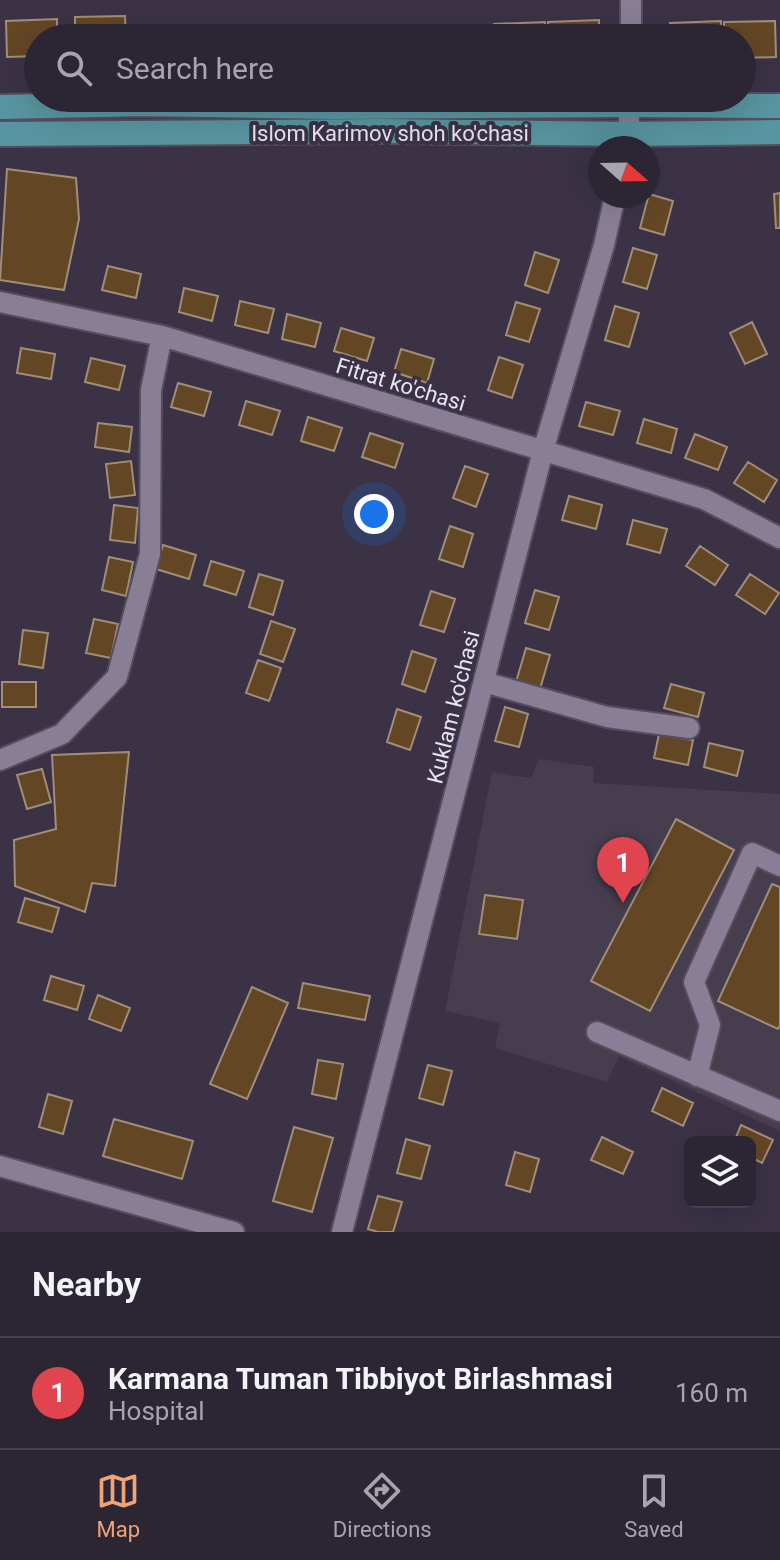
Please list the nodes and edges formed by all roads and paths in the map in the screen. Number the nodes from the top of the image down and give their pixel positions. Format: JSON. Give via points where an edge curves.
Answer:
{"nodes":[{"id":1,"x":631,"y":0,"type":"edge"},
{"id":2,"x":631,"y":24,"type":"edge"},
{"id":3,"x":756,"y":105,"type":"edge"},
{"id":4,"x":780,"y":106,"type":"edge"},
{"id":5,"x":0,"y":107,"type":"edge"},
{"id":6,"x":24,"y":107,"type":"edge"},
{"id":7,"x":628,"y":112,"type":"edge"},
{"id":8,"x":780,"y":132,"type":"edge"},
{"id":9,"x":0,"y":134,"type":"edge"},
{"id":10,"x":627,"y":136,"type":"edge"},
{"id":11,"x":588,"y":139,"type":"edge"},
{"id":12,"x":660,"y":139,"type":"edge"},
{"id":13,"x":612,"y":208,"type":"edge"},
{"id":14,"x":0,"y":302,"type":"edge"},
{"id":15,"x":162,"y":336,"type":"junction"},
{"id":16,"x":543,"y":451,"type":"junction"},
{"id":17,"x":780,"y":538,"type":"edge"},
{"id":18,"x":484,"y":682,"type":"junction"},
{"id":19,"x":689,"y":728,"type":"dead end"},
{"id":20,"x":0,"y":760,"type":"edge"},
{"id":21,"x":780,"y":866,"type":"edge"},
{"id":22,"x":597,"y":1032,"type":"dead end"},
{"id":23,"x":697,"y":1076,"type":"junction"},
{"id":24,"x":780,"y":1111,"type":"edge"},
{"id":25,"x":0,"y":1166,"type":"edge"},
{"id":26,"x":234,"y":1232,"type":"edge"},
{"id":27,"x":342,"y":1232,"type":"edge"}],
"edges":[{"from":1,"to":2,"type":"street"},
{"from":3,"to":4,"type":"main road","name":"Islom Karimov shoh ko'chasi"},
{"from":5,"to":6,"type":"main road","name":"Islom Karimov shoh ko'chasi"},
{"from":7,"to":10,"type":"street"},
{"from":8,"to":12,"type":"main road","name":"Islom Karimov shoh ko'chasi"},
{"from":9,"to":11,"type":"main road","name":"Islom Karimov shoh ko'chasi","via":[[368,131]]},
{"from":13,"to":16,"type":"street","name":"Kuklam ko'chasi"},
{"from":14,"to":15,"type":"street","name":"Fitrat ko'chasi"},
{"from":15,"to":16,"type":"street","name":"Fitrat ko'chasi"},
{"from":15,"to":20,"type":"street","via":[[151,390],[150,554],[117,677],[62,734]]},
{"from":16,"to":17,"type":"street","name":"Fitrat ko'chasi","via":[[704,499]]},
{"from":16,"to":18,"type":"street","name":"Kuklam ko'chasi"},
{"from":18,"to":19,"type":"street","via":[[607,717]]},
{"from":18,"to":27,"type":"street","name":"Kuklam ko'chasi"},
{"from":21,"to":23,"type":"street","via":[[752,853],[694,982],[710,1025]]},
{"from":22,"to":23,"type":"street"},
{"from":23,"to":24,"type":"street"},
{"from":25,"to":26,"type":"street"}]}
